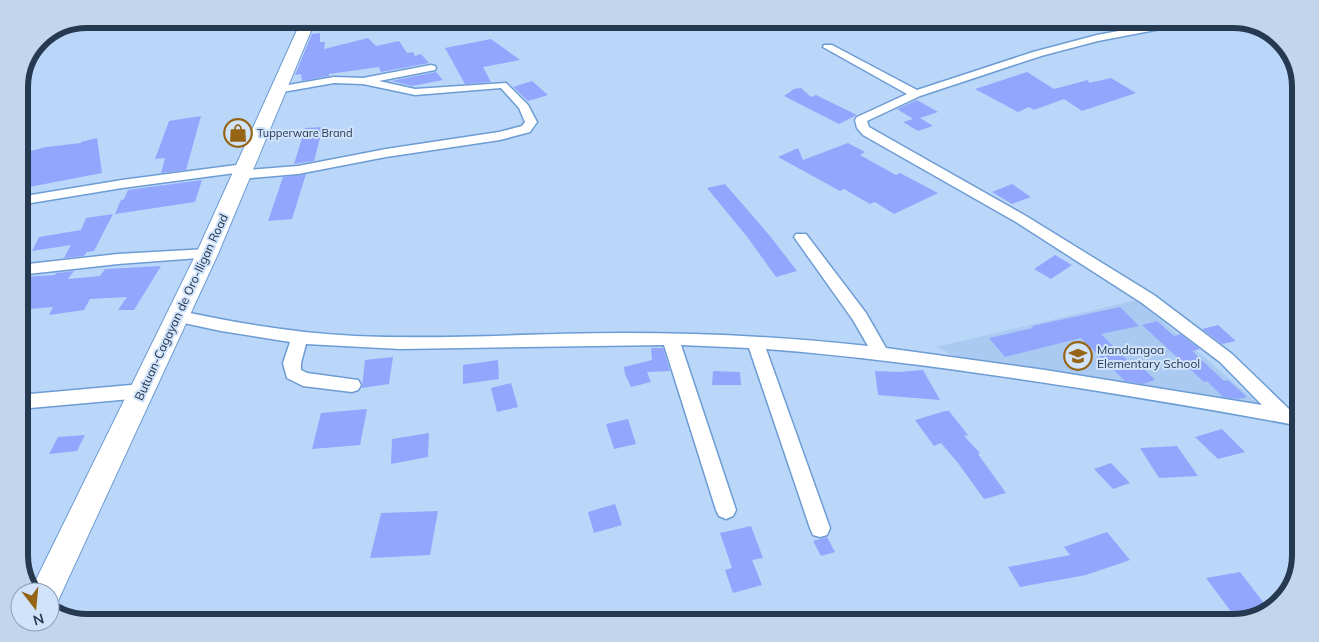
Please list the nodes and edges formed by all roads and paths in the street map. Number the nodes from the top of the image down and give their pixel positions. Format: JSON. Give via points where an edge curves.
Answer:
{"nodes":[{"id":1,"x":305,"y":27,"type":"edge"},
{"id":2,"x":1157,"y":27,"type":"edge"},
{"id":3,"x":828,"y":47,"type":"dead end"},
{"id":4,"x":432,"y":68,"type":"dead end"},
{"id":5,"x":363,"y":81,"type":"junction"},
{"id":6,"x":277,"y":90,"type":"junction"},
{"id":7,"x":916,"y":94,"type":"junction"},
{"id":8,"x":242,"y":172,"type":"junction"},
{"id":9,"x":28,"y":200,"type":"edge"},
{"id":10,"x":800,"y":238,"type":"dead end"},
{"id":11,"x":206,"y":254,"type":"junction"},
{"id":12,"x":28,"y":269,"type":"edge"},
{"id":13,"x":176,"y":316,"type":"junction"},
{"id":14,"x":300,"y":338,"type":"junction"},
{"id":15,"x":670,"y":338,"type":"junction"},
{"id":16,"x":755,"y":342,"type":"junction"},
{"id":17,"x":880,"y":353,"type":"junction"},
{"id":18,"x":352,"y":385,"type":"dead end"},
{"id":19,"x":142,"y":391,"type":"junction"},
{"id":20,"x":28,"y":401,"type":"edge"},
{"id":21,"x":1292,"y":417,"type":"edge"},
{"id":22,"x":1292,"y":418,"type":"edge"},
{"id":23,"x":726,"y":510,"type":"dead end"},
{"id":24,"x":820,"y":528,"type":"dead end"},
{"id":25,"x":51,"y":582,"type":"edge"}],
"edges":[{"from":1,"to":6,"type":"highway","name":"Butuan-Cagayan de Oro-Iligan Road"},
{"from":2,"to":7,"type":"street","via":[[1072,44]]},
{"from":3,"to":7,"type":"street"},
{"from":4,"to":5,"type":"street"},
{"from":5,"to":6,"type":"street","via":[[334,80]]},
{"from":5,"to":8,"type":"street","via":[[415,92],[502,85],[524,107],[531,122],[526,129],[500,136],[298,170]]},
{"from":6,"to":8,"type":"highway","name":"Butuan-Cagayan de Oro-Iligan Road"},
{"from":7,"to":21,"type":"street","via":[[861,120],[863,128],[1021,219],[1148,299],[1226,358]]},
{"from":8,"to":9,"type":"street","via":[[122,184]]},
{"from":8,"to":11,"type":"highway","name":"Butuan-Cagayan de Oro-Iligan Road"},
{"from":10,"to":17,"type":"street","via":[[860,317]]},
{"from":11,"to":12,"type":"street"},
{"from":11,"to":13,"type":"highway","name":"Butuan-Cagayan de Oro-Iligan Road"},
{"from":13,"to":14,"type":"street","via":[[234,330]]},
{"from":13,"to":19,"type":"highway","name":"Butuan-Cagayan de Oro-Iligan Road"},
{"from":14,"to":15,"type":"street","via":[[358,342]]},
{"from":14,"to":18,"type":"street","via":[[292,363],[293,373],[303,379]]},
{"from":15,"to":16,"type":"street"},
{"from":15,"to":23,"type":"street"},
{"from":16,"to":17,"type":"street"},
{"from":16,"to":24,"type":"street"},
{"from":17,"to":22,"type":"street","via":[[980,366]]},
{"from":19,"to":20,"type":"street"},
{"from":19,"to":25,"type":"highway","name":"Butuan-Cagayan de Oro-Iligan Road"}]}
